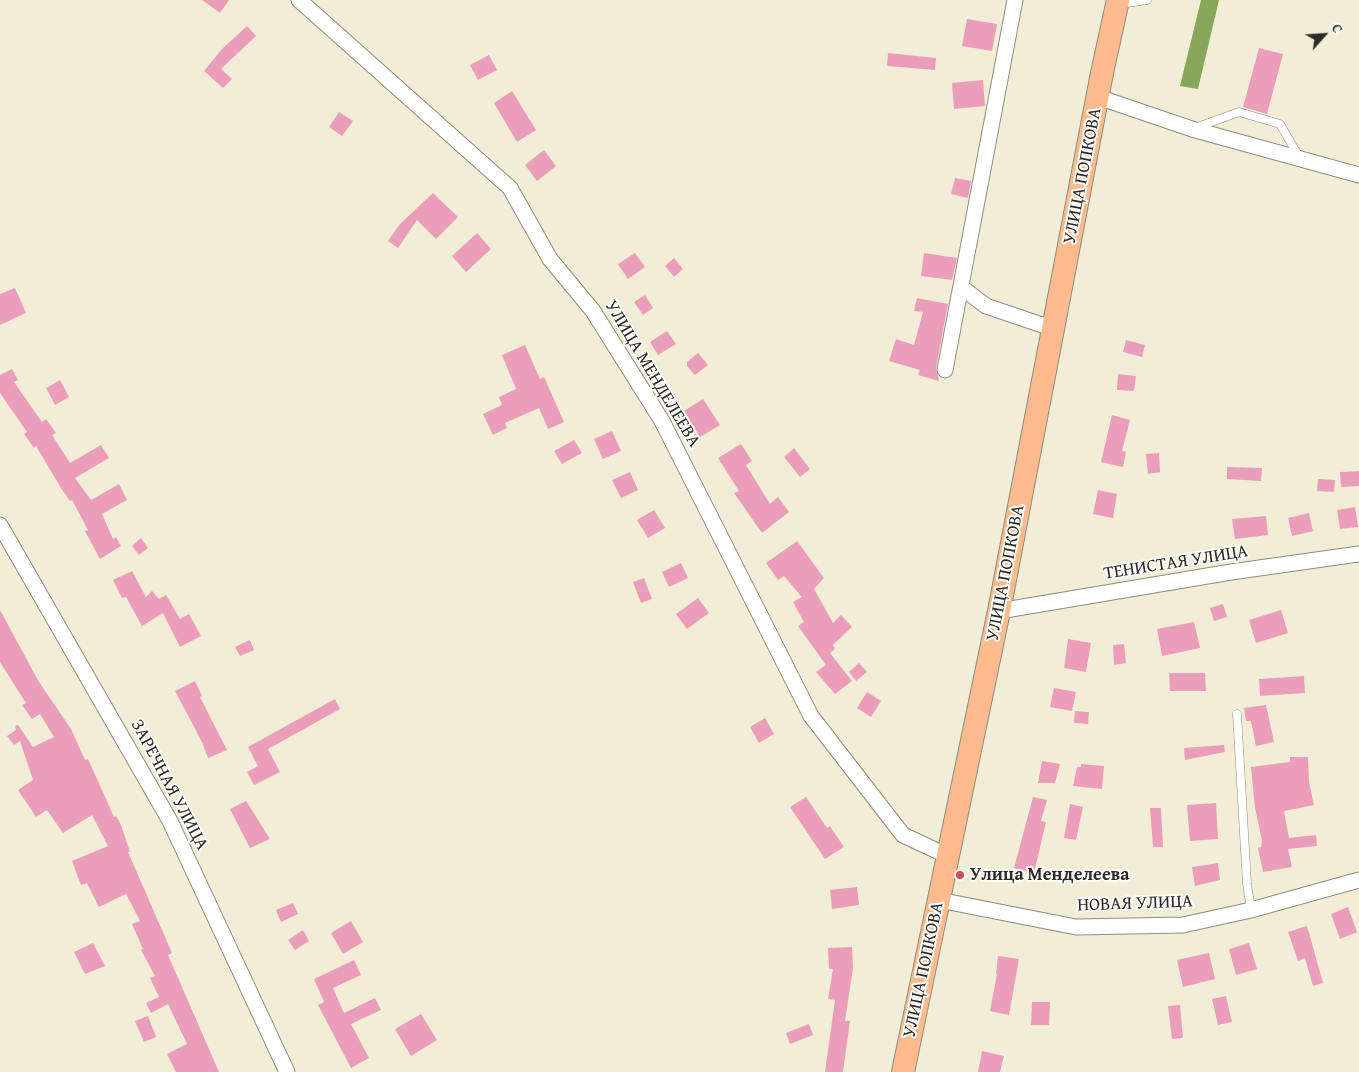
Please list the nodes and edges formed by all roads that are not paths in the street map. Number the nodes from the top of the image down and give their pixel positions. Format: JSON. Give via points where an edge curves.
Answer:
{"nodes":[{"id":1,"x":299,"y":0,"type":"edge"},
{"id":2,"x":1015,"y":0,"type":"edge"},
{"id":3,"x":1147,"y":0,"type":"edge"},
{"id":4,"x":1118,"y":2,"type":"edge"},
{"id":5,"x":1098,"y":97,"type":"junction"},
{"id":6,"x":1192,"y":129,"type":"junction"},
{"id":7,"x":1300,"y":159,"type":"junction"},
{"id":8,"x":1359,"y":175,"type":"edge"},
{"id":9,"x":961,"y":287,"type":"junction"},
{"id":10,"x":1054,"y":329,"type":"junction"},
{"id":11,"x":945,"y":370,"type":"dead end"},
{"id":12,"x":0,"y":525,"type":"edge"},
{"id":13,"x":1359,"y":554,"type":"edge"},
{"id":14,"x":999,"y":611,"type":"junction"},
{"id":15,"x":1237,"y":714,"type":"dead end"},
{"id":16,"x":948,"y":856,"type":"junction"},
{"id":17,"x":1359,"y":880,"type":"edge"},
{"id":18,"x":939,"y":900,"type":"junction"},
{"id":19,"x":1251,"y":910,"type":"junction"},
{"id":20,"x":287,"y":1072,"type":"edge"},
{"id":21,"x":903,"y":1072,"type":"edge"}],
"edges":[{"from":1,"to":16,"type":"street","name":"УЛИЦА МЕНДЕЛЕЕВА","via":[[510,188],[550,259],[593,311],[662,420],[810,716],[903,835]]},
{"from":2,"to":9,"type":"street"},
{"from":3,"to":4,"type":"lane"},
{"from":4,"to":5,"type":"main road","name":"УЛИЦА ПОПКОВА"},
{"from":5,"to":6,"type":"street"},
{"from":5,"to":10,"type":"main road","name":"УЛИЦА ПОПКОВА"},
{"from":6,"to":7,"type":"street"},
{"from":6,"to":7,"type":"lane","via":[[1240,112],[1280,124]]},
{"from":7,"to":8,"type":"street"},
{"from":9,"to":10,"type":"street","via":[[986,306]]},
{"from":9,"to":11,"type":"street"},
{"from":10,"to":14,"type":"main road","name":"УЛИЦА ПОПКОВА"},
{"from":12,"to":20,"type":"street","name":"ЗАРЕЧНАЯ УЛИЦА","via":[[170,820]]},
{"from":13,"to":14,"type":"street","name":"ТЕНИСТАЯ УЛИЦА"},
{"from":14,"to":16,"type":"main road","name":"УЛИЦА ПОПКОВА"},
{"from":15,"to":19,"type":"lane"},
{"from":16,"to":18,"type":"main road","name":"УЛИЦА ПОПКОВА"},
{"from":17,"to":19,"type":"street","name":"НОВАЯ УЛИЦА"},
{"from":18,"to":19,"type":"street","name":"НОВАЯ УЛИЦА","via":[[1076,927],[1183,924]]},
{"from":18,"to":21,"type":"main road","name":"УЛИЦА ПОПКОВА"}]}
